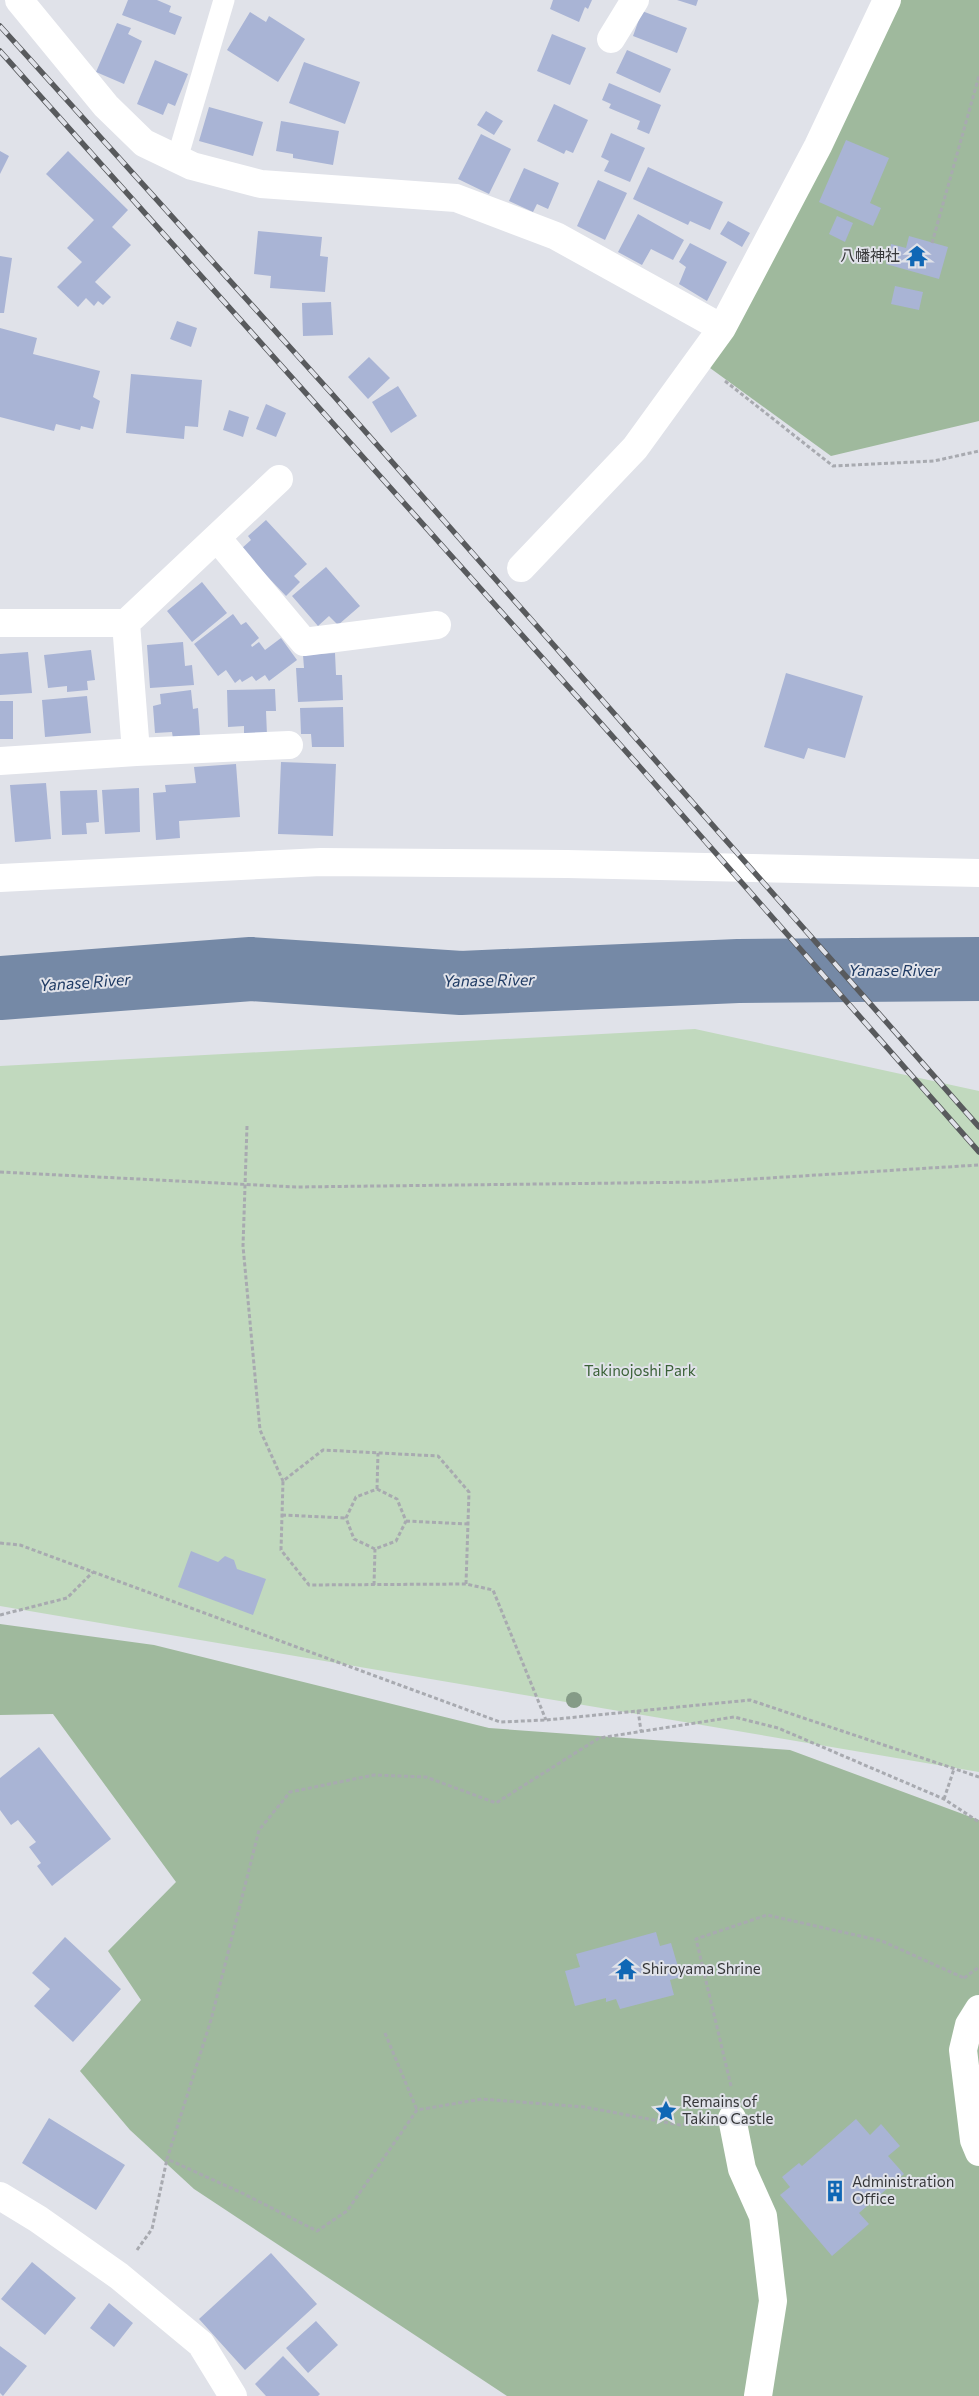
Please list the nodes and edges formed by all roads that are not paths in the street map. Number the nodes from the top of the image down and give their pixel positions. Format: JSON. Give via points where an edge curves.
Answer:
{"nodes":[{"id":1,"x":19,"y":0,"type":"edge"},
{"id":2,"x":224,"y":0,"type":"edge"},
{"id":3,"x":635,"y":0,"type":"edge"},
{"id":4,"x":887,"y":0,"type":"edge"},
{"id":5,"x":611,"y":39,"type":"dead end"},
{"id":6,"x":176,"y":159,"type":"junction"},
{"id":7,"x":722,"y":328,"type":"junction"},
{"id":8,"x":279,"y":479,"type":"dead end"},
{"id":9,"x":217,"y":538,"type":"junction"},
{"id":10,"x":521,"y":568,"type":"dead end"},
{"id":11,"x":0,"y":623,"type":"edge"},
{"id":12,"x":126,"y":623,"type":"junction"},
{"id":13,"x":437,"y":625,"type":"dead end"},
{"id":14,"x":289,"y":745,"type":"dead end"},
{"id":15,"x":136,"y":752,"type":"junction"},
{"id":16,"x":0,"y":761,"type":"edge"},
{"id":17,"x":979,"y":873,"type":"edge"},
{"id":18,"x":0,"y":878,"type":"edge"},
{"id":19,"x":979,"y":2009,"type":"edge"},
{"id":20,"x":732,"y":2118,"type":"road end"},
{"id":21,"x":979,"y":2152,"type":"edge"},
{"id":22,"x":0,"y":2196,"type":"edge"},
{"id":23,"x":233,"y":2396,"type":"edge"},
{"id":24,"x":758,"y":2396,"type":"edge"}],
"edges":[{"from":1,"to":6,"type":"street","via":[[106,106],[144,143]]},
{"from":2,"to":6,"type":"lane"},
{"from":3,"to":5,"type":"street"},
{"from":4,"to":7,"type":"street","via":[[818,146]]},
{"from":6,"to":7,"type":"street","via":[[261,184],[456,198],[556,236]]},
{"from":7,"to":10,"type":"street","via":[[635,448]]},
{"from":8,"to":9,"type":"street"},
{"from":9,"to":12,"type":"street"},
{"from":9,"to":13,"type":"street","via":[[304,642]]},
{"from":11,"to":12,"type":"street"},
{"from":12,"to":15,"type":"street"},
{"from":14,"to":15,"type":"street"},
{"from":15,"to":16,"type":"street"},
{"from":17,"to":18,"type":"street","via":[[321,862]]},
{"from":19,"to":21,"type":"street","via":[[969,2025],[963,2050],[974,2140]]},
{"from":20,"to":24,"type":"street","via":[[742,2168],[763,2216],[773,2301]]},
{"from":22,"to":23,"type":"street","via":[[119,2276],[201,2344]]}]}
